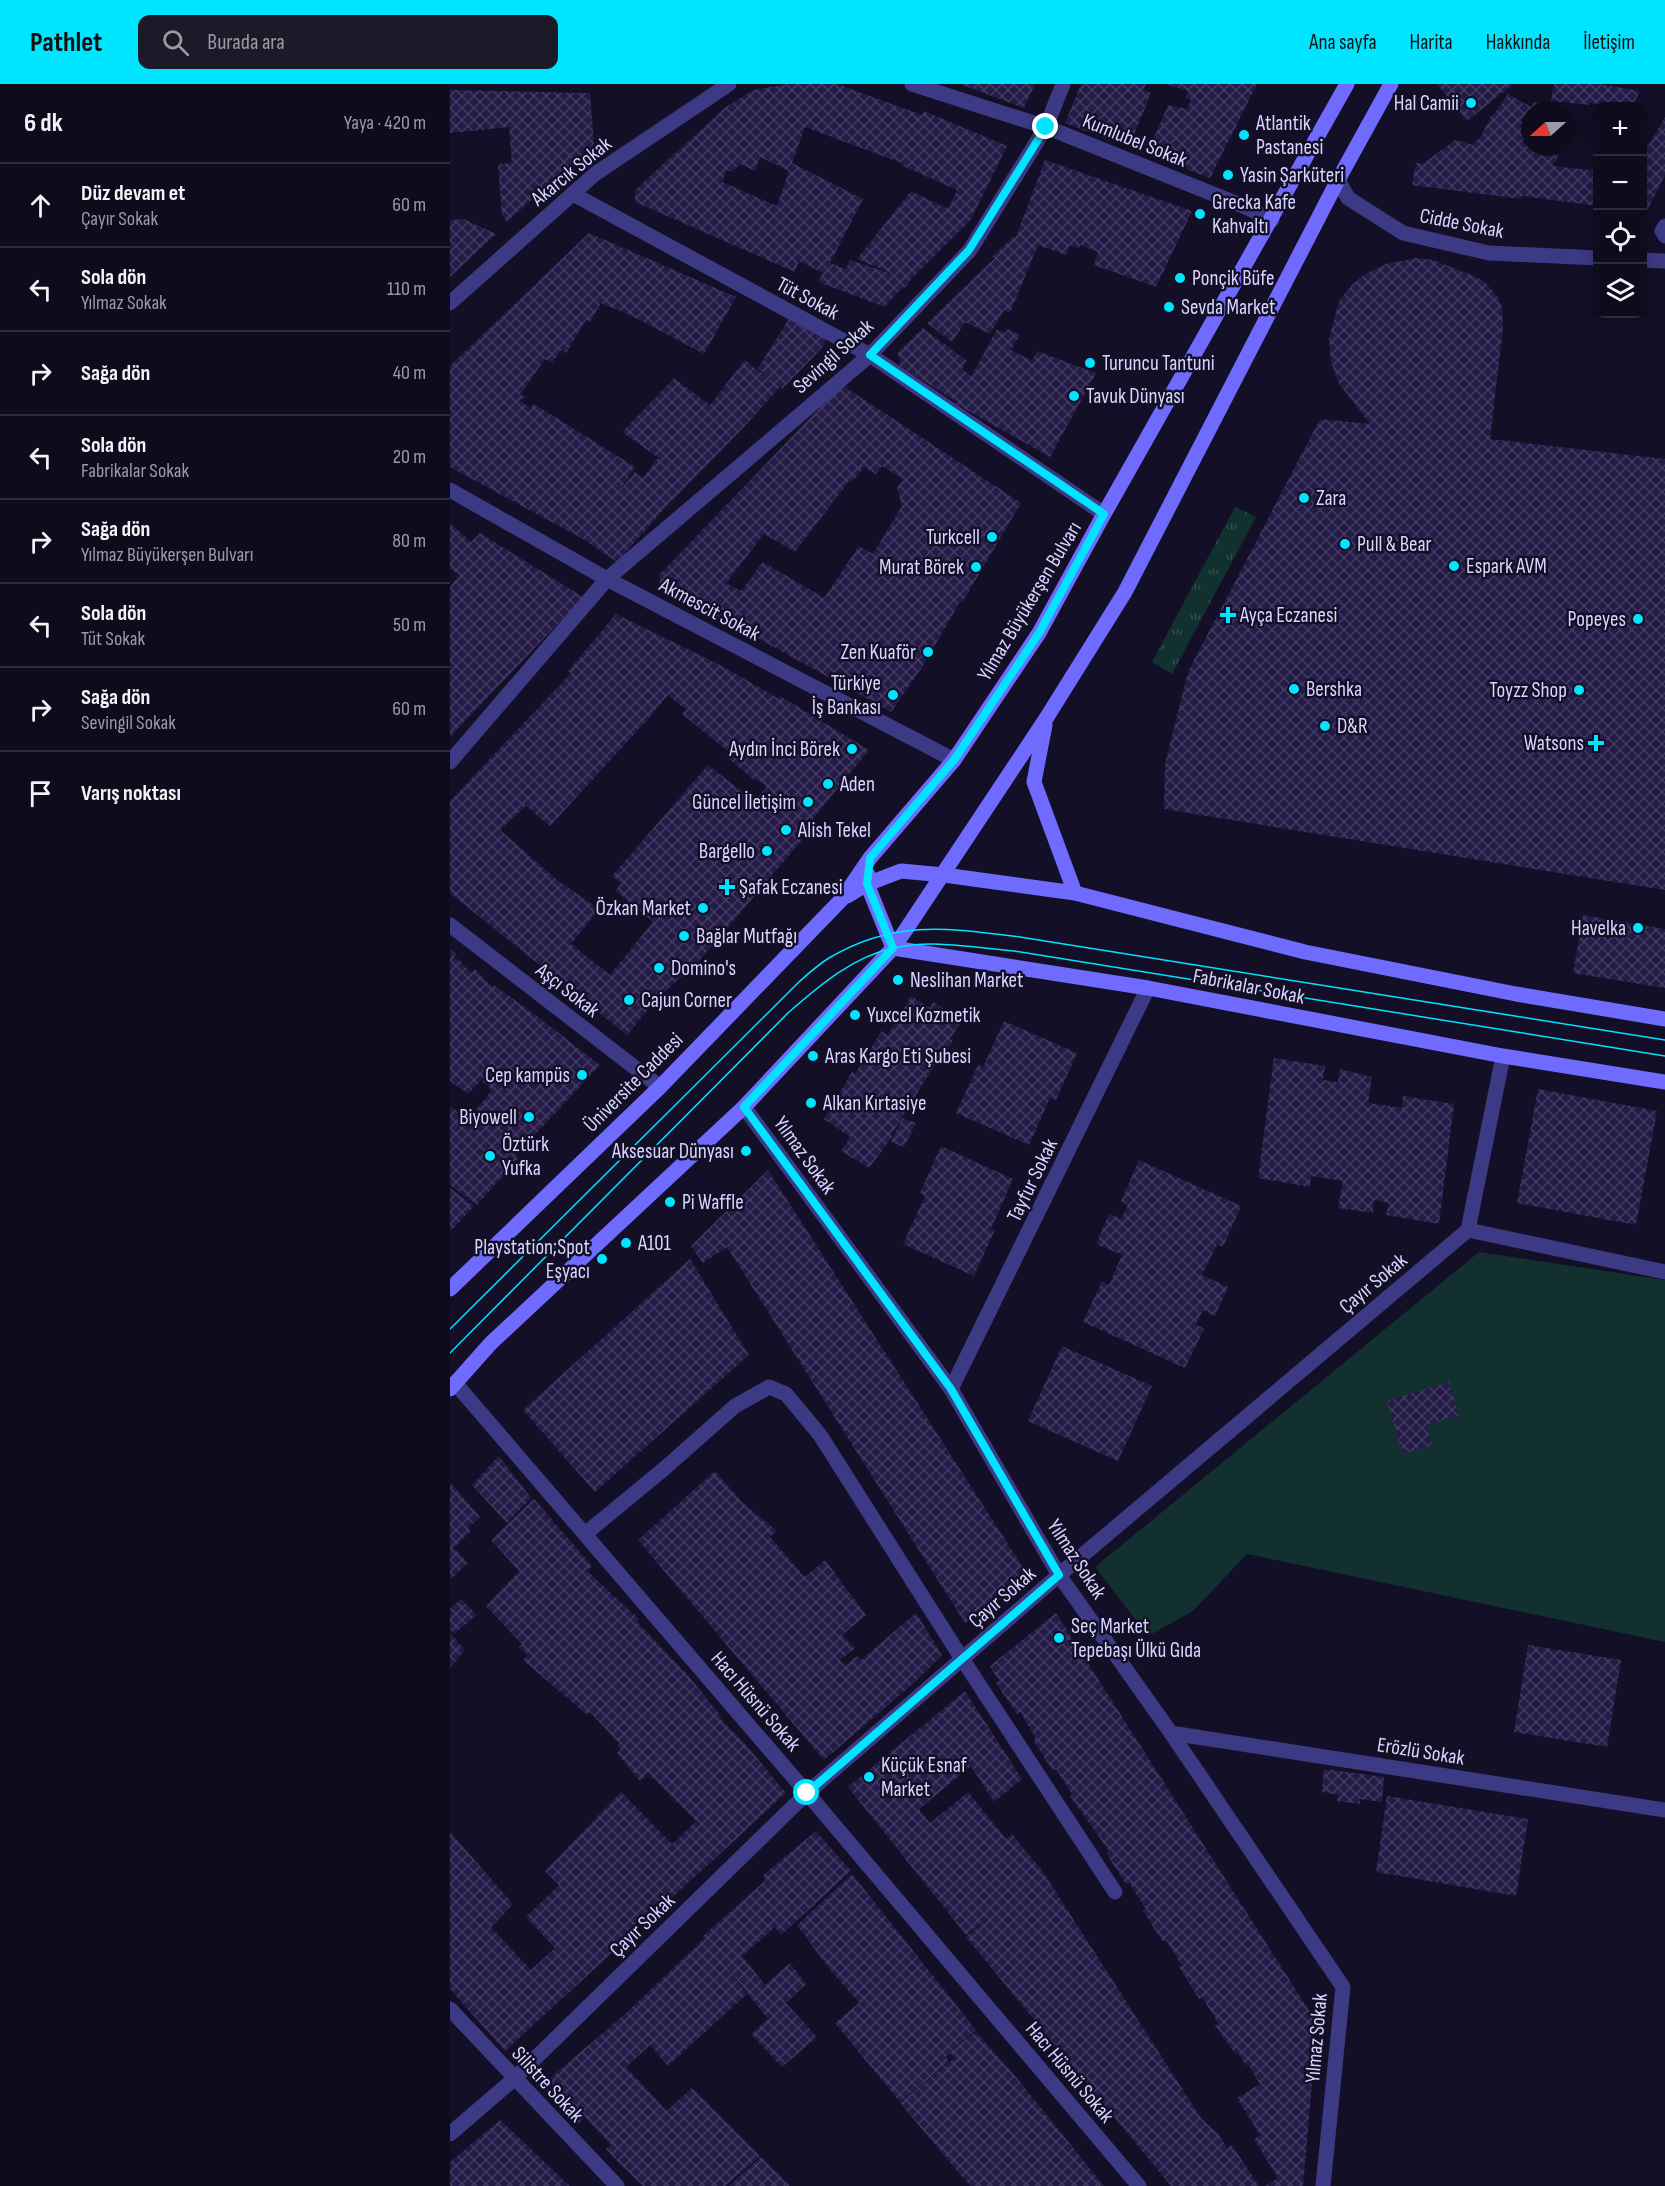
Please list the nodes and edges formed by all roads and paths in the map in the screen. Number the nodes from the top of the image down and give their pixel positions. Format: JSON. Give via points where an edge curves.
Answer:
{"nodes":[{"id":1,"x":729,"y":84,"type":"edge"},
{"id":2,"x":912,"y":84,"type":"edge"},
{"id":3,"x":1063,"y":84,"type":"edge"},
{"id":4,"x":1347,"y":84,"type":"edge"},
{"id":5,"x":1391,"y":84,"type":"edge"},
{"id":6,"x":1046,"y":127,"type":"junction"},
{"id":7,"x":1338,"y":180,"type":"junction"},
{"id":8,"x":573,"y":194,"type":"junction"},
{"id":9,"x":1272,"y":220,"type":"junction"},
{"id":10,"x":1665,"y":226,"type":"edge"},
{"id":11,"x":1665,"y":236,"type":"edge"},
{"id":12,"x":1593,"y":258,"type":"edge"},
{"id":13,"x":1647,"y":260,"type":"edge"},
{"id":14,"x":1665,"y":261,"type":"edge"},
{"id":15,"x":450,"y":303,"type":"edge"},
{"id":16,"x":870,"y":355,"type":"junction"},
{"id":17,"x":450,"y":490,"type":"edge"},
{"id":18,"x":1104,"y":514,"type":"junction"},
{"id":19,"x":607,"y":579,"type":"junction"},
{"id":20,"x":1047,"y":717,"type":"junction"},
{"id":21,"x":954,"y":760,"type":"junction"},
{"id":22,"x":450,"y":762,"type":"edge"},
{"id":23,"x":870,"y":858,"type":"junction"},
{"id":24,"x":944,"y":875,"type":"junction"},
{"id":25,"x":867,"y":884,"type":"junction"},
{"id":26,"x":1075,"y":893,"type":"junction"},
{"id":27,"x":842,"y":899,"type":"junction"},
{"id":28,"x":450,"y":925,"type":"edge"},
{"id":29,"x":893,"y":948,"type":"junction"},
{"id":30,"x":1148,"y":988,"type":"junction"},
{"id":31,"x":1665,"y":1019,"type":"edge"},
{"id":32,"x":1503,"y":1056,"type":"junction"},
{"id":33,"x":1665,"y":1082,"type":"edge"},
{"id":34,"x":660,"y":1087,"type":"junction"},
{"id":35,"x":744,"y":1107,"type":"junction"},
{"id":36,"x":1468,"y":1230,"type":"junction"},
{"id":37,"x":1665,"y":1272,"type":"edge"},
{"id":38,"x":450,"y":1289,"type":"edge"},
{"id":39,"x":453,"y":1386,"type":"edge"},
{"id":40,"x":951,"y":1389,"type":"junction"},
{"id":41,"x":585,"y":1534,"type":"junction"},
{"id":42,"x":1059,"y":1575,"type":"junction"},
{"id":43,"x":962,"y":1659,"type":"junction"},
{"id":44,"x":1171,"y":1732,"type":"junction"},
{"id":45,"x":807,"y":1793,"type":"junction"},
{"id":46,"x":1665,"y":1810,"type":"edge"},
{"id":47,"x":1115,"y":1892,"type":"dead end"},
{"id":48,"x":450,"y":2009,"type":"edge"},
{"id":49,"x":514,"y":2079,"type":"junction"},
{"id":50,"x":450,"y":2134,"type":"edge"},
{"id":51,"x":617,"y":2186,"type":"edge"},
{"id":52,"x":1139,"y":2186,"type":"edge"},
{"id":53,"x":1323,"y":2186,"type":"edge"}],
"edges":[{"from":1,"to":8,"type":"street","name":"Akarcık Sokak","via":[[595,174]]},
{"from":2,"to":6,"type":"street","name":"Kumlubel Sokak"},
{"from":3,"to":6,"type":"street","name":"Sevingil Sokak"},
{"from":4,"to":9,"type":"main road","name":"Yılmaz Büyükerşen Bulvarı"},
{"from":5,"to":7,"type":"main road"},
{"from":6,"to":9,"type":"street","name":"Kumlubel Sokak"},
{"from":6,"to":16,"type":"street","name":"Sevingil Sokak","via":[[969,250]]},
{"from":7,"to":12,"type":"street","name":"Cidde Sokak","via":[[1348,198],[1403,233],[1489,253]]},
{"from":7,"to":20,"type":"main road","via":[[1125,592]]},
{"from":8,"to":15,"type":"street","name":"Akarcık Sokak"},
{"from":8,"to":16,"type":"street","name":"Tüt Sokak"},
{"from":9,"to":18,"type":"main road","name":"Yılmaz Büyükerşen Bulvarı"},
{"from":10,"to":11,"type":"street"},
{"from":13,"to":14,"type":"street"},
{"from":16,"to":18,"type":"street","name":"Tüt Sokak"},
{"from":16,"to":19,"type":"street","name":"Sevingil Sokak"},
{"from":17,"to":19,"type":"street","name":"Akmescit Sokak"},
{"from":18,"to":21,"type":"main road","name":"Yılmaz Büyükerşen Bulvarı","via":[[1039,633]]},
{"from":19,"to":21,"type":"street","name":"Akmescit Sokak"},
{"from":19,"to":22,"type":"street","name":"Sevingil Sokak"},
{"from":20,"to":24,"type":"main road"},
{"from":20,"to":26,"type":"main road","via":[[1034,782]]},
{"from":21,"to":23,"type":"main road","name":"Yılmaz Büyükerşen Bulvarı"},
{"from":23,"to":25,"type":"main road"},
{"from":23,"to":27,"type":"main road","name":"Yılmaz Büyükerşen Bulvarı"},
{"from":24,"to":25,"type":"main road","via":[[901,871]]},
{"from":24,"to":26,"type":"main road"},
{"from":24,"to":29,"type":"main road"},
{"from":25,"to":27,"type":"main road"},
{"from":25,"to":29,"type":"main road"},
{"from":26,"to":31,"type":"main road","via":[[1305,951],[1516,994]]},
{"from":27,"to":34,"type":"main road","name":"Üniversite Caddesi"},
{"from":28,"to":34,"type":"street","name":"Aşçı Sokak"},
{"from":29,"to":30,"type":"main road","name":"Fabrikalar Sokak"},
{"from":29,"to":35,"type":"main road"},
{"from":30,"to":32,"type":"main road","name":"Fabrikalar Sokak"},
{"from":30,"to":40,"type":"street","name":"Tayfur Sokak"},
{"from":32,"to":33,"type":"main road","name":"Fabrikalar Sokak"},
{"from":32,"to":36,"type":"street"},
{"from":34,"to":38,"type":"main road","name":"Üniversite Caddesi"},
{"from":35,"to":39,"type":"main road","via":[[491,1342]]},
{"from":35,"to":40,"type":"street","name":"Yılmaz Sokak"},
{"from":36,"to":37,"type":"street"},
{"from":36,"to":42,"type":"street","name":"Çayır Sokak"},
{"from":39,"to":41,"type":"street","name":"Hacı Hüsnü Sokak"},
{"from":40,"to":42,"type":"street","name":"Yılmaz Sokak"},
{"from":41,"to":43,"type":"street","via":[[735,1406],[769,1387],[786,1394],[820,1435]]},
{"from":41,"to":45,"type":"street","name":"Hacı Hüsnü Sokak"},
{"from":42,"to":43,"type":"street","name":"Çayır Sokak"},
{"from":42,"to":44,"type":"street","name":"Yılmaz Sokak"},
{"from":43,"to":45,"type":"street","name":"Çayır Sokak"},
{"from":43,"to":47,"type":"street"},
{"from":44,"to":46,"type":"street","name":"Erözlü Sokak"},
{"from":44,"to":53,"type":"street","name":"Yılmaz Sokak","via":[[1343,1987]]},
{"from":45,"to":49,"type":"street","name":"Çayır Sokak"},
{"from":45,"to":52,"type":"street","name":"Hacı Hüsnü Sokak"},
{"from":48,"to":49,"type":"street","name":"Silistre Sokak"},
{"from":49,"to":50,"type":"street","name":"Çayır Sokak"},
{"from":49,"to":51,"type":"street","name":"Silistre Sokak"}]}
